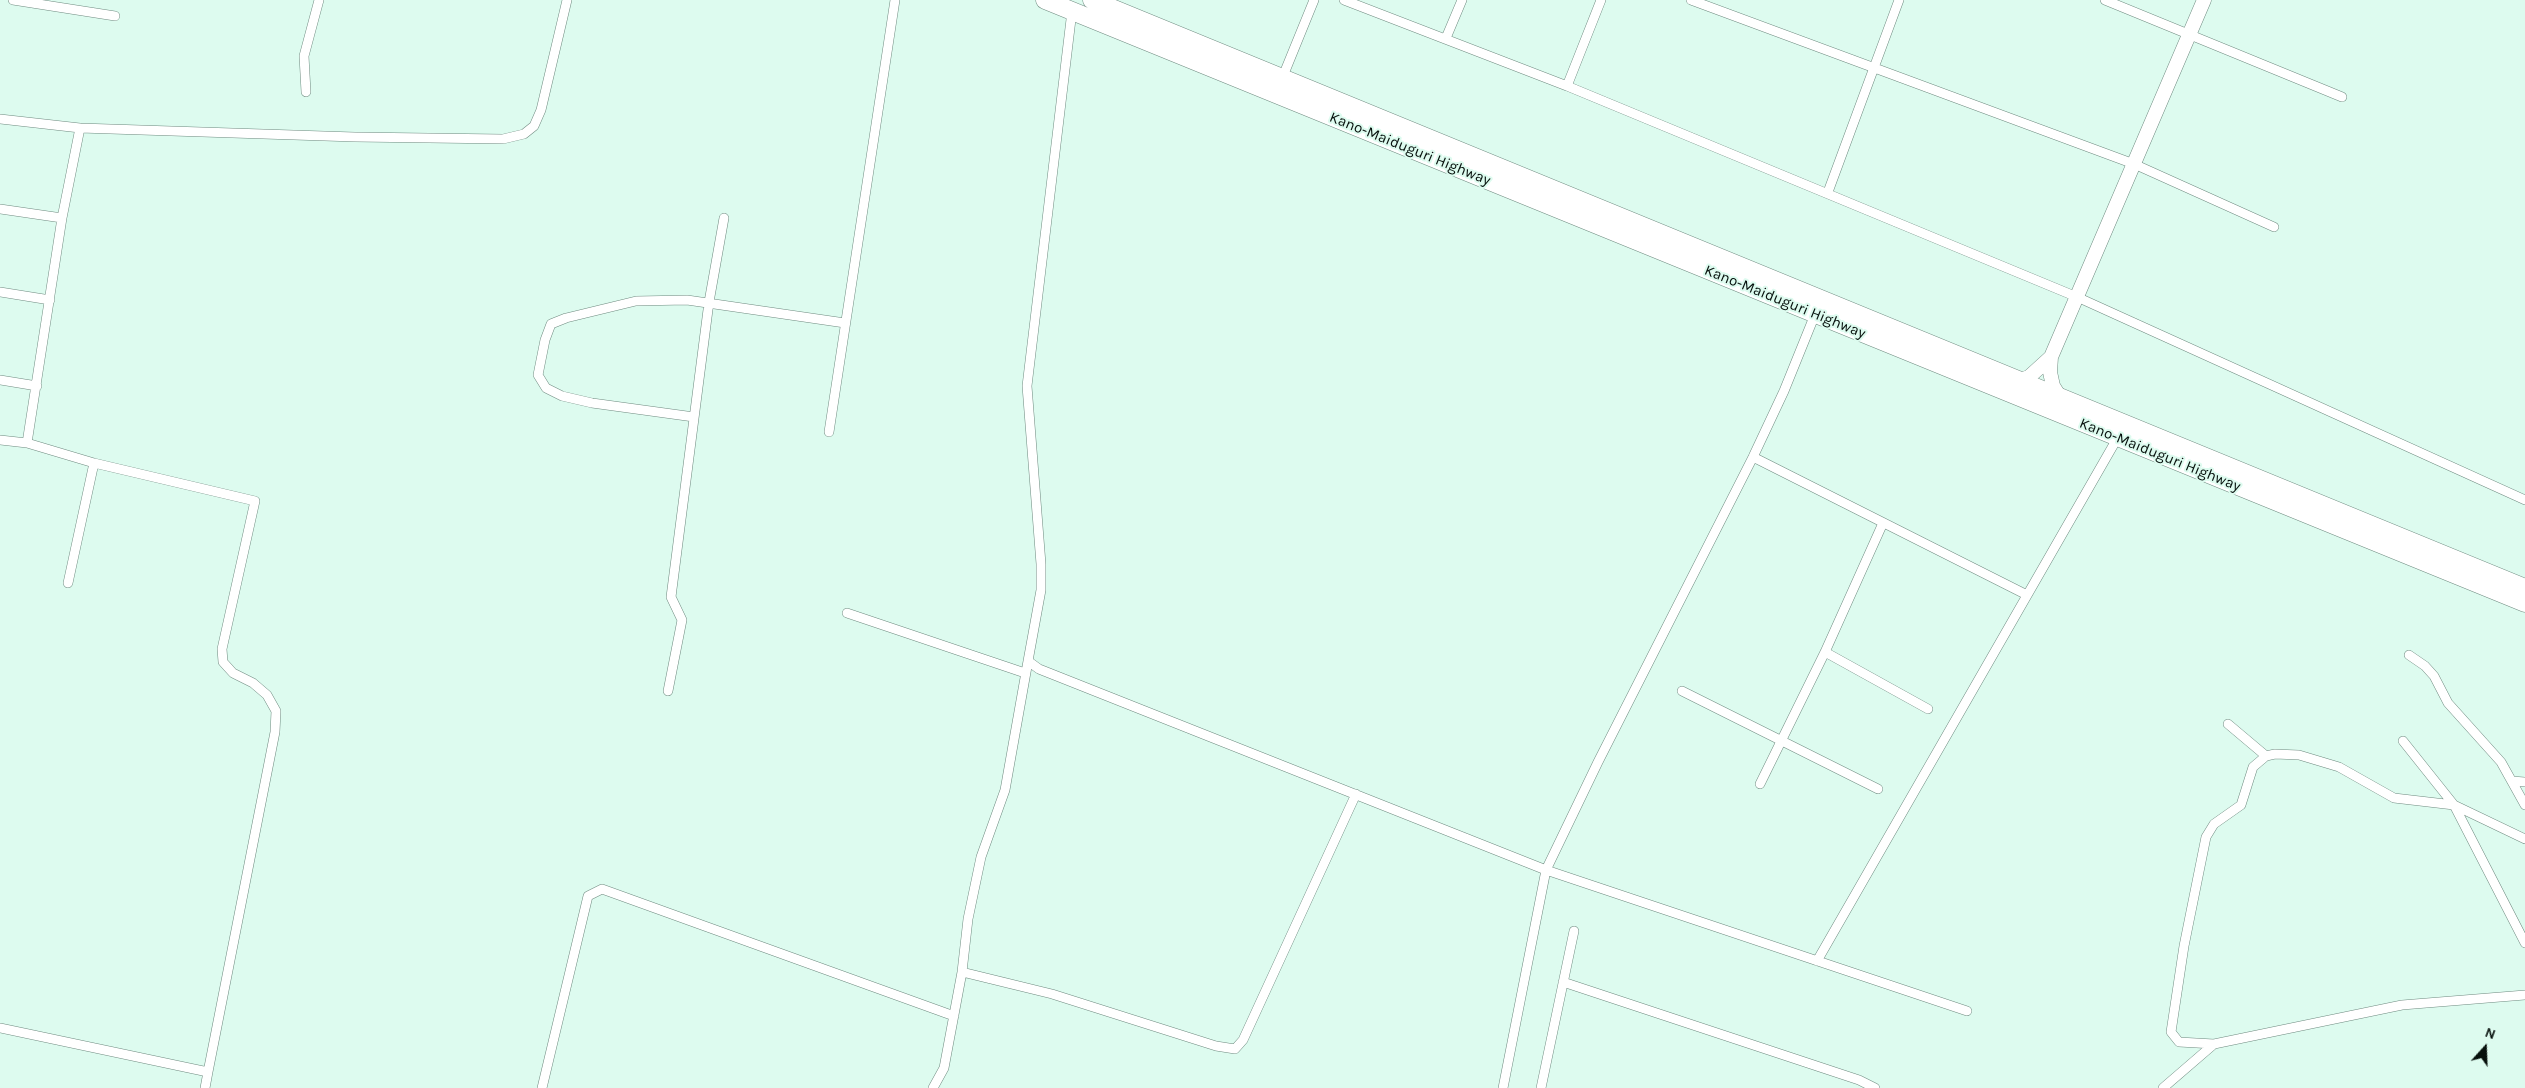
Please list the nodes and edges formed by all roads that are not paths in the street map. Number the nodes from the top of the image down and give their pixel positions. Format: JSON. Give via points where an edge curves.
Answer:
{"nodes":[{"id":1,"x":12,"y":0,"type":"edge"},
{"id":2,"x":319,"y":0,"type":"edge"},
{"id":3,"x":567,"y":0,"type":"edge"},
{"id":4,"x":895,"y":0,"type":"edge"},
{"id":5,"x":1045,"y":0,"type":"edge"},
{"id":6,"x":1092,"y":0,"type":"edge"},
{"id":7,"x":1314,"y":0,"type":"edge"},
{"id":8,"x":1344,"y":0,"type":"edge"},
{"id":9,"x":1462,"y":0,"type":"edge"},
{"id":10,"x":1601,"y":0,"type":"edge"},
{"id":11,"x":1691,"y":0,"type":"edge"},
{"id":12,"x":1899,"y":0,"type":"edge"},
{"id":13,"x":2105,"y":0,"type":"edge"},
{"id":14,"x":2204,"y":0,"type":"edge"},
{"id":15,"x":1072,"y":11,"type":"junction"},
{"id":16,"x":115,"y":16,"type":"dead end"},
{"id":17,"x":2190,"y":33,"type":"junction"},
{"id":18,"x":1446,"y":38,"type":"junction"},
{"id":19,"x":1874,"y":68,"type":"junction"},
{"id":20,"x":1282,"y":77,"type":"junction"},
{"id":21,"x":1567,"y":86,"type":"junction"},
{"id":22,"x":306,"y":92,"type":"dead end"},
{"id":23,"x":1275,"y":94,"type":"junction"},
{"id":24,"x":2342,"y":97,"type":"dead end"},
{"id":25,"x":0,"y":119,"type":"edge"},
{"id":26,"x":80,"y":128,"type":"junction"},
{"id":27,"x":2134,"y":164,"type":"junction"},
{"id":28,"x":1828,"y":192,"type":"junction"},
{"id":29,"x":0,"y":209,"type":"edge"},
{"id":30,"x":62,"y":218,"type":"junction"},
{"id":31,"x":724,"y":218,"type":"dead end"},
{"id":32,"x":2274,"y":226,"type":"dead end"},
{"id":33,"x":0,"y":292,"type":"edge"},
{"id":34,"x":2077,"y":297,"type":"junction"},
{"id":35,"x":50,"y":300,"type":"junction"},
{"id":36,"x":709,"y":302,"type":"junction"},
{"id":37,"x":1818,"y":307,"type":"junction"},
{"id":38,"x":845,"y":323,"type":"junction"},
{"id":39,"x":2051,"y":357,"type":"junction"},
{"id":40,"x":0,"y":380,"type":"edge"},
{"id":41,"x":2016,"y":381,"type":"junction"},
{"id":42,"x":37,"y":386,"type":"junction"},
{"id":43,"x":2061,"y":399,"type":"junction"},
{"id":44,"x":694,"y":416,"type":"junction"},
{"id":45,"x":829,"y":432,"type":"dead end"},
{"id":46,"x":2118,"y":437,"type":"junction"},
{"id":47,"x":0,"y":440,"type":"edge"},
{"id":48,"x":27,"y":443,"type":"junction"},
{"id":49,"x":1753,"y":457,"type":"junction"},
{"id":50,"x":94,"y":463,"type":"junction"},
{"id":51,"x":2525,"y":500,"type":"edge"},
{"id":52,"x":1883,"y":523,"type":"junction"},
{"id":53,"x":68,"y":583,"type":"dead end"},
{"id":54,"x":2525,"y":588,"type":"edge"},
{"id":55,"x":2027,"y":594,"type":"junction"},
{"id":56,"x":2525,"y":603,"type":"edge"},
{"id":57,"x":847,"y":613,"type":"dead end"},
{"id":58,"x":1825,"y":652,"type":"junction"},
{"id":59,"x":2409,"y":655,"type":"dead end"},
{"id":60,"x":1028,"y":660,"type":"junction"},
{"id":61,"x":1025,"y":673,"type":"junction"},
{"id":62,"x":668,"y":691,"type":"dead end"},
{"id":63,"x":1682,"y":691,"type":"dead end"},
{"id":64,"x":1928,"y":709,"type":"dead end"},
{"id":65,"x":2228,"y":724,"type":"dead end"},
{"id":66,"x":1781,"y":741,"type":"junction"},
{"id":67,"x":2403,"y":742,"type":"dead end"},
{"id":68,"x":2266,"y":756,"type":"junction"},
{"id":69,"x":2512,"y":781,"type":"junction"},
{"id":70,"x":2525,"y":782,"type":"edge"},
{"id":71,"x":1760,"y":784,"type":"dead end"},
{"id":72,"x":1878,"y":789,"type":"dead end"},
{"id":73,"x":1356,"y":794,"type":"junction"},
{"id":74,"x":2454,"y":805,"type":"junction"},
{"id":75,"x":2525,"y":805,"type":"edge"},
{"id":76,"x":2525,"y":839,"type":"edge"},
{"id":77,"x":1546,"y":870,"type":"junction"},
{"id":78,"x":1574,"y":931,"type":"dead end"},
{"id":79,"x":2525,"y":943,"type":"edge"},
{"id":80,"x":1817,"y":961,"type":"junction"},
{"id":81,"x":962,"y":972,"type":"junction"},
{"id":82,"x":1563,"y":982,"type":"junction"},
{"id":83,"x":2525,"y":995,"type":"edge"},
{"id":84,"x":1967,"y":1012,"type":"dead end"},
{"id":85,"x":954,"y":1016,"type":"junction"},
{"id":86,"x":0,"y":1028,"type":"edge"},
{"id":87,"x":2214,"y":1044,"type":"junction"},
{"id":88,"x":208,"y":1072,"type":"junction"},
{"id":89,"x":1858,"y":1084,"type":"edge"},
{"id":90,"x":204,"y":1088,"type":"edge"},
{"id":91,"x":542,"y":1088,"type":"edge"},
{"id":92,"x":933,"y":1088,"type":"edge"},
{"id":93,"x":1503,"y":1088,"type":"edge"},
{"id":94,"x":1541,"y":1088,"type":"edge"},
{"id":95,"x":1876,"y":1088,"type":"edge"},
{"id":96,"x":2163,"y":1088,"type":"edge"}],
"edges":[{"from":1,"to":16,"type":"street"},
{"from":2,"to":22,"type":"street","via":[[304,56]]},
{"from":3,"to":26,"type":"street","via":[[541,110],[534,126],[524,134],[503,139],[355,138]]},
{"from":4,"to":38,"type":"street"},
{"from":5,"to":15,"type":"highway","name":"Kano-Maiduguri Highway"},
{"from":6,"to":20,"type":"highway","name":"Kano-Maiduguri Highway"},
{"from":7,"to":20,"type":"street"},
{"from":8,"to":18,"type":"street"},
{"from":9,"to":18,"type":"street"},
{"from":10,"to":21,"type":"street"},
{"from":11,"to":19,"type":"street"},
{"from":12,"to":19,"type":"street"},
{"from":13,"to":17,"type":"street"},
{"from":14,"to":17,"type":"street"},
{"from":15,"to":23,"type":"highway","name":"Kano-Maiduguri Highway"},
{"from":15,"to":60,"type":"street","via":[[1027,386],[1041,564],[1041,590]]},
{"from":17,"to":24,"type":"street"},
{"from":17,"to":27,"type":"street"},
{"from":18,"to":21,"type":"street"},
{"from":19,"to":27,"type":"street"},
{"from":19,"to":28,"type":"street"},
{"from":20,"to":23,"type":"street"},
{"from":20,"to":37,"type":"highway","name":"Kano-Maiduguri Highway"},
{"from":21,"to":28,"type":"street"},
{"from":23,"to":37,"type":"highway","name":"Kano-Maiduguri Highway"},
{"from":25,"to":26,"type":"street"},
{"from":26,"to":30,"type":"street"},
{"from":27,"to":32,"type":"street"},
{"from":27,"to":34,"type":"street"},
{"from":28,"to":34,"type":"street"},
{"from":29,"to":30,"type":"street"},
{"from":30,"to":35,"type":"street"},
{"from":31,"to":36,"type":"street"},
{"from":33,"to":35,"type":"street"},
{"from":34,"to":39,"type":"street"},
{"from":34,"to":51,"type":"street"},
{"from":35,"to":42,"type":"street"},
{"from":36,"to":38,"type":"street"},
{"from":36,"to":44,"type":"street"},
{"from":36,"to":44,"type":"street","via":[[636,301],[551,324],[538,375],[546,388],[562,396]]},
{"from":37,"to":41,"type":"highway","name":"Kano-Maiduguri Highway"},
{"from":37,"to":46,"type":"highway","name":"Kano-Maiduguri Highway"},
{"from":37,"to":49,"type":"street"},
{"from":38,"to":45,"type":"street"},
{"from":39,"to":41,"type":"street","via":[[2034,374]]},
{"from":39,"to":43,"type":"street","via":[[2053,386]]},
{"from":40,"to":42,"type":"street"},
{"from":41,"to":43,"type":"highway","name":"Kano-Maiduguri Highway"},
{"from":42,"to":48,"type":"street"},
{"from":43,"to":54,"type":"highway","name":"Kano-Maiduguri Highway"},
{"from":44,"to":62,"type":"street","via":[[671,597],[682,620]]},
{"from":46,"to":55,"type":"street"},
{"from":46,"to":56,"type":"highway","name":"Kano-Maiduguri Highway"},
{"from":47,"to":48,"type":"street"},
{"from":48,"to":50,"type":"street"},
{"from":49,"to":52,"type":"street"},
{"from":49,"to":77,"type":"street"},
{"from":50,"to":53,"type":"street"},
{"from":50,"to":88,"type":"street","via":[[256,501],[222,649],[223,662],[233,673],[267,695],[276,711],[275,732]]},
{"from":52,"to":55,"type":"street"},
{"from":52,"to":58,"type":"street"},
{"from":55,"to":80,"type":"street"},
{"from":57,"to":61,"type":"street"},
{"from":58,"to":64,"type":"street"},
{"from":58,"to":66,"type":"street"},
{"from":59,"to":69,"type":"street","via":[[2434,676],[2448,703],[2484,741]]},
{"from":60,"to":61,"type":"street"},
{"from":60,"to":73,"type":"street","via":[[1039,669]]},
{"from":61,"to":81,"type":"street","via":[[1006,790],[981,857]]},
{"from":63,"to":66,"type":"street"},
{"from":65,"to":68,"type":"street"},
{"from":66,"to":71,"type":"street"},
{"from":66,"to":72,"type":"street"},
{"from":67,"to":74,"type":"street"},
{"from":68,"to":74,"type":"street","via":[[2299,755],[2339,767],[2394,798]]},
{"from":68,"to":87,"type":"street","via":[[2253,767],[2241,805],[2209,830],[2184,946],[2171,1032],[2179,1042]]},
{"from":69,"to":70,"type":"street"},
{"from":69,"to":75,"type":"street"},
{"from":73,"to":77,"type":"street"},
{"from":73,"to":81,"type":"street","via":[[1243,1040],[1235,1049],[1216,1046],[1052,994]]},
{"from":74,"to":76,"type":"street"},
{"from":74,"to":79,"type":"street"},
{"from":77,"to":80,"type":"street"},
{"from":77,"to":93,"type":"street"},
{"from":78,"to":82,"type":"street"},
{"from":80,"to":84,"type":"street"},
{"from":81,"to":85,"type":"street"},
{"from":82,"to":89,"type":"street"},
{"from":82,"to":94,"type":"street"},
{"from":83,"to":87,"type":"street","via":[[2402,1004]]},
{"from":85,"to":91,"type":"street","via":[[602,889],[588,896]]},
{"from":85,"to":92,"type":"street","via":[[944,1068]]},
{"from":86,"to":88,"type":"street"},
{"from":87,"to":96,"type":"street"},
{"from":88,"to":90,"type":"street"},
{"from":89,"to":95,"type":"street"}]}
